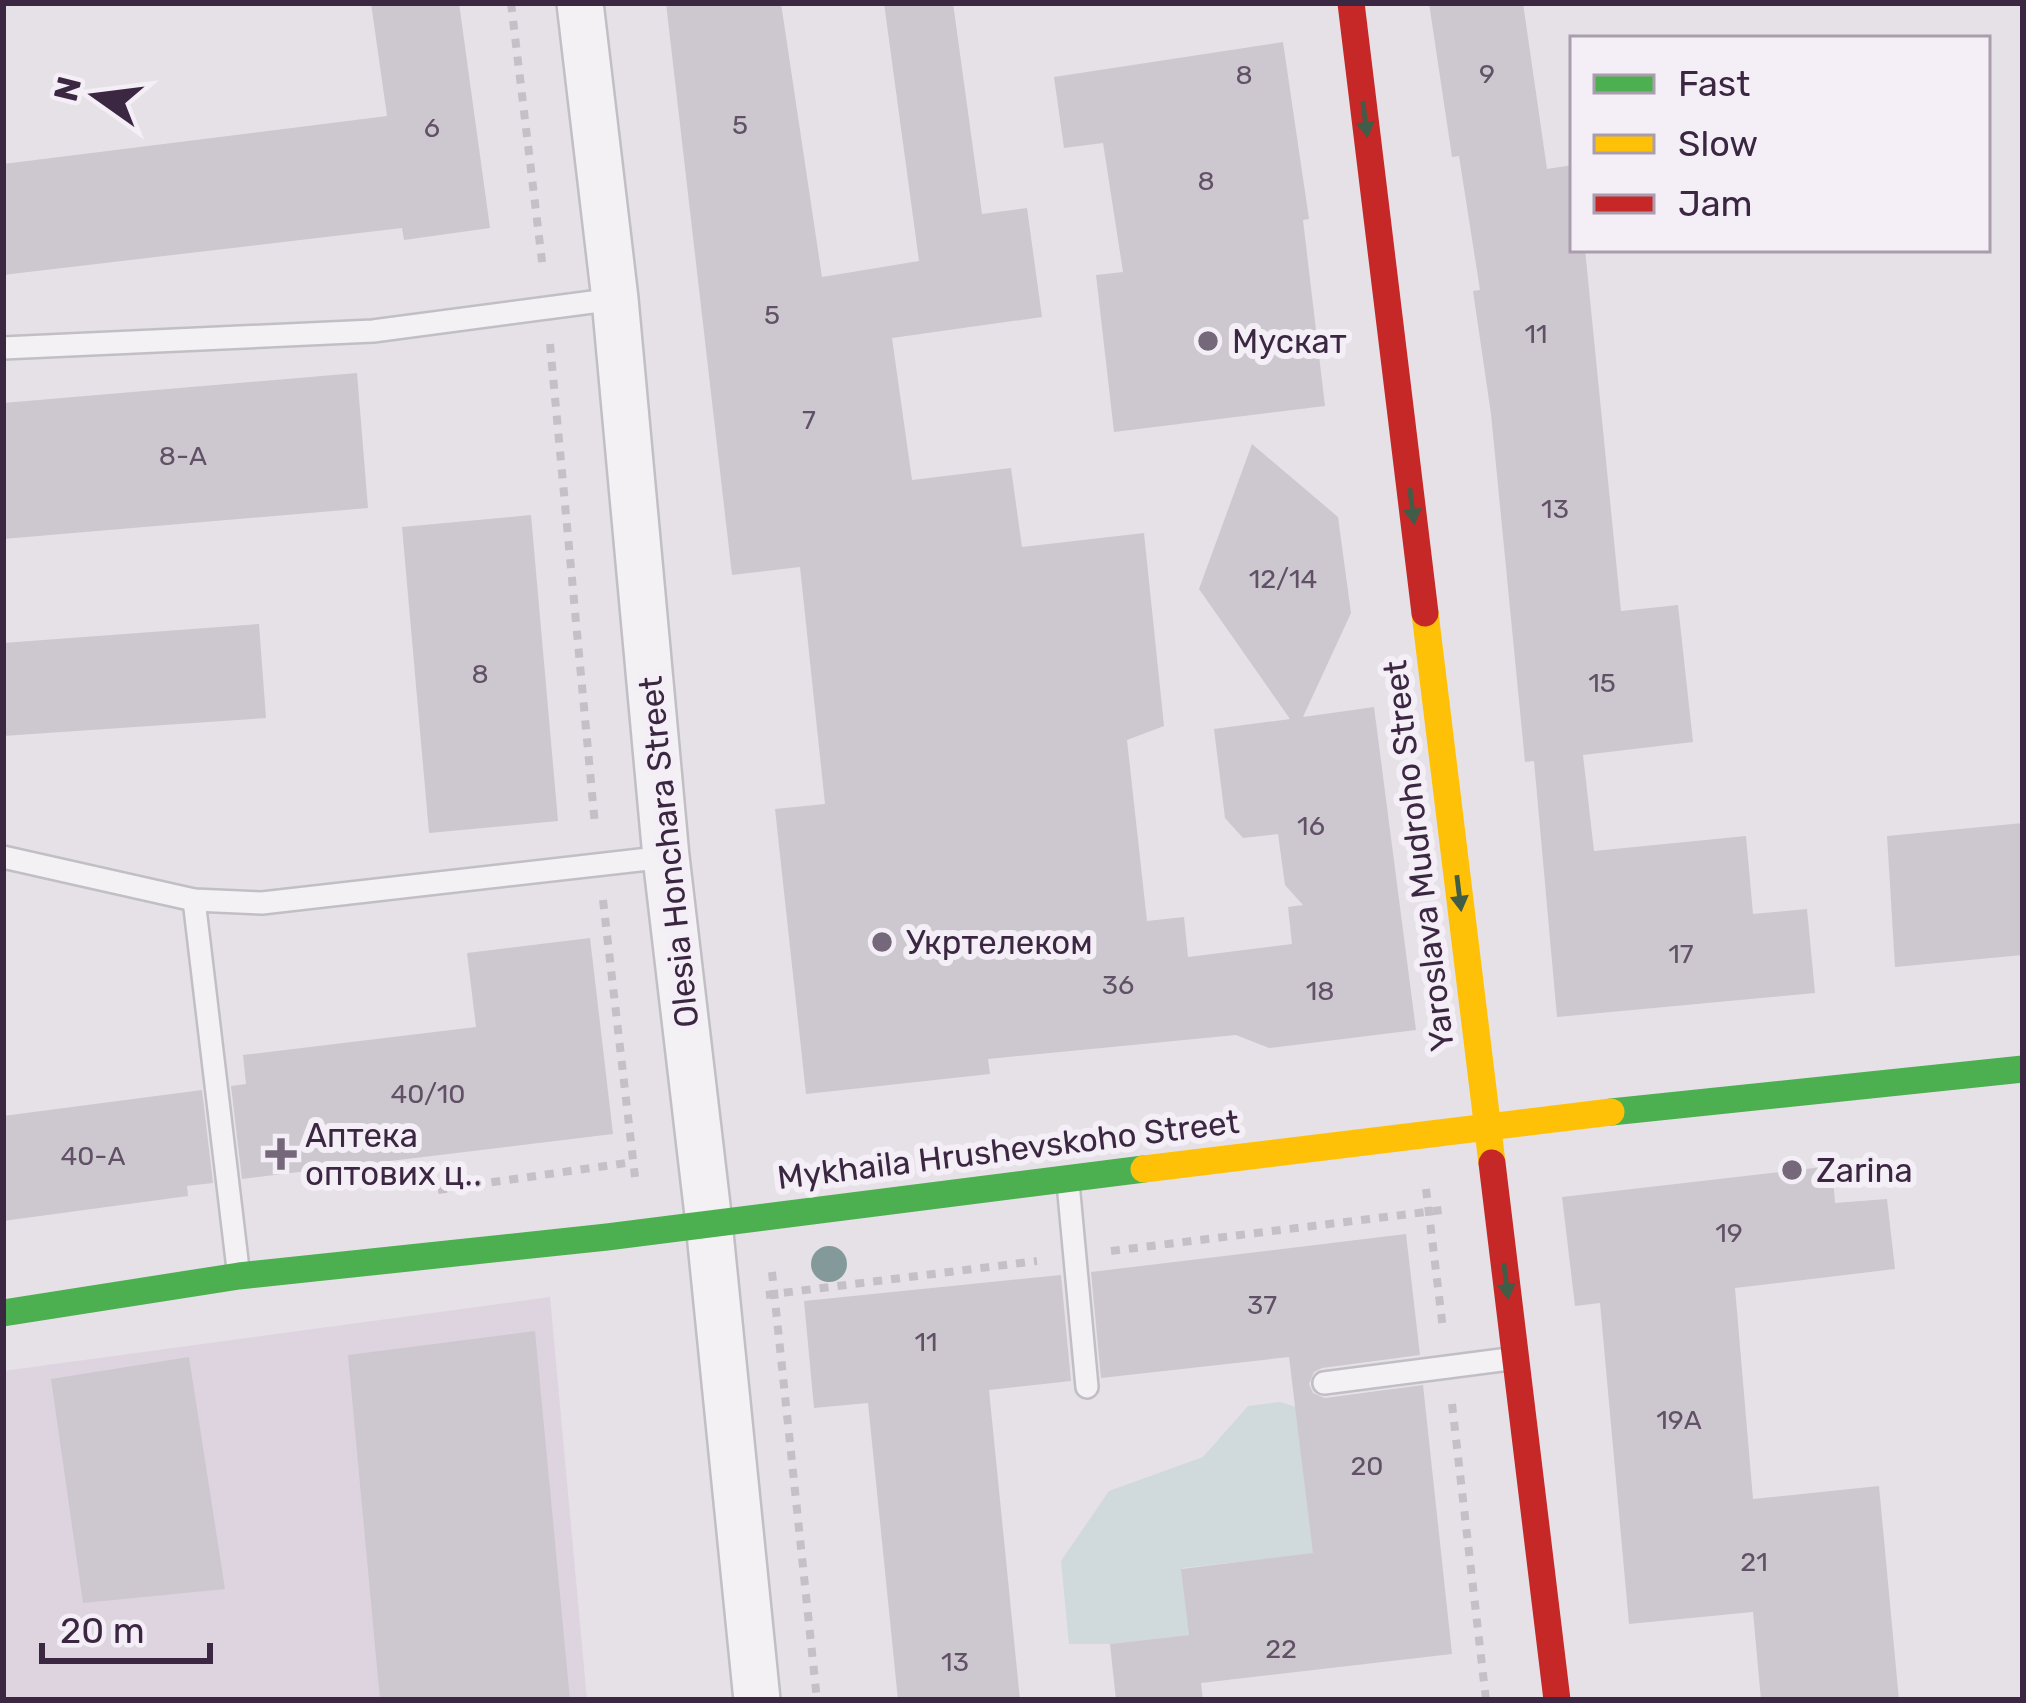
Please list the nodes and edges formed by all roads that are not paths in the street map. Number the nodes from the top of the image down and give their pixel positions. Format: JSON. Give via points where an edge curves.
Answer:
{"nodes":[{"id":1,"x":580,"y":3,"type":"edge"},
{"id":2,"x":1351,"y":3,"type":"edge"},
{"id":3,"x":615,"y":298,"type":"junction"},
{"id":4,"x":3,"y":348,"type":"edge"},
{"id":5,"x":3,"y":856,"type":"edge"},
{"id":6,"x":666,"y":857,"type":"junction"},
{"id":7,"x":194,"y":900,"type":"junction"},
{"id":8,"x":2023,"y":1070,"type":"edge"},
{"id":9,"x":1486,"y":1125,"type":"junction"},
{"id":10,"x":1067,"y":1176,"type":"junction"},
{"id":11,"x":709,"y":1223,"type":"junction"},
{"id":12,"x":239,"y":1276,"type":"junction"},
{"id":13,"x":3,"y":1313,"type":"edge"},
{"id":14,"x":1515,"y":1358,"type":"junction"},
{"id":15,"x":1324,"y":1383,"type":"dead end"},
{"id":16,"x":1087,"y":1388,"type":"dead end"},
{"id":17,"x":757,"y":1700,"type":"edge"},
{"id":18,"x":1557,"y":1700,"type":"edge"}],
"edges":[{"from":1,"to":3,"type":"street","name":"Olesia Honchara Street"},
{"from":2,"to":9,"type":"street","name":"Yaroslava Mudroho Street","one_way":true},
{"from":3,"to":4,"type":"lane","via":[[373,331]]},
{"from":3,"to":6,"type":"street","name":"Olesia Honchara Street"},
{"from":5,"to":7,"type":"lane"},
{"from":6,"to":7,"type":"lane","via":[[262,903]]},
{"from":6,"to":11,"type":"street","name":"Olesia Honchara Street"},
{"from":7,"to":12,"type":"lane"},
{"from":8,"to":9,"type":"street","name":"Mykhaila Hrushevskoho Street"},
{"from":9,"to":10,"type":"street","name":"Mykhaila Hrushevskoho Street"},
{"from":9,"to":14,"type":"street","name":"Yaroslava Mudroho Street","one_way":true},
{"from":10,"to":11,"type":"street","name":"Mykhaila Hrushevskoho Street"},
{"from":10,"to":16,"type":"lane"},
{"from":11,"to":12,"type":"street","name":"Mykhaila Hrushevskoho Street"},
{"from":11,"to":17,"type":"street","name":"Olesia Honchara Street"},
{"from":12,"to":13,"type":"street","name":"Mykhaila Hrushevskoho Street"},
{"from":14,"to":15,"type":"lane"},
{"from":14,"to":18,"type":"street","name":"Yaroslava Mudroho Street"}]}
